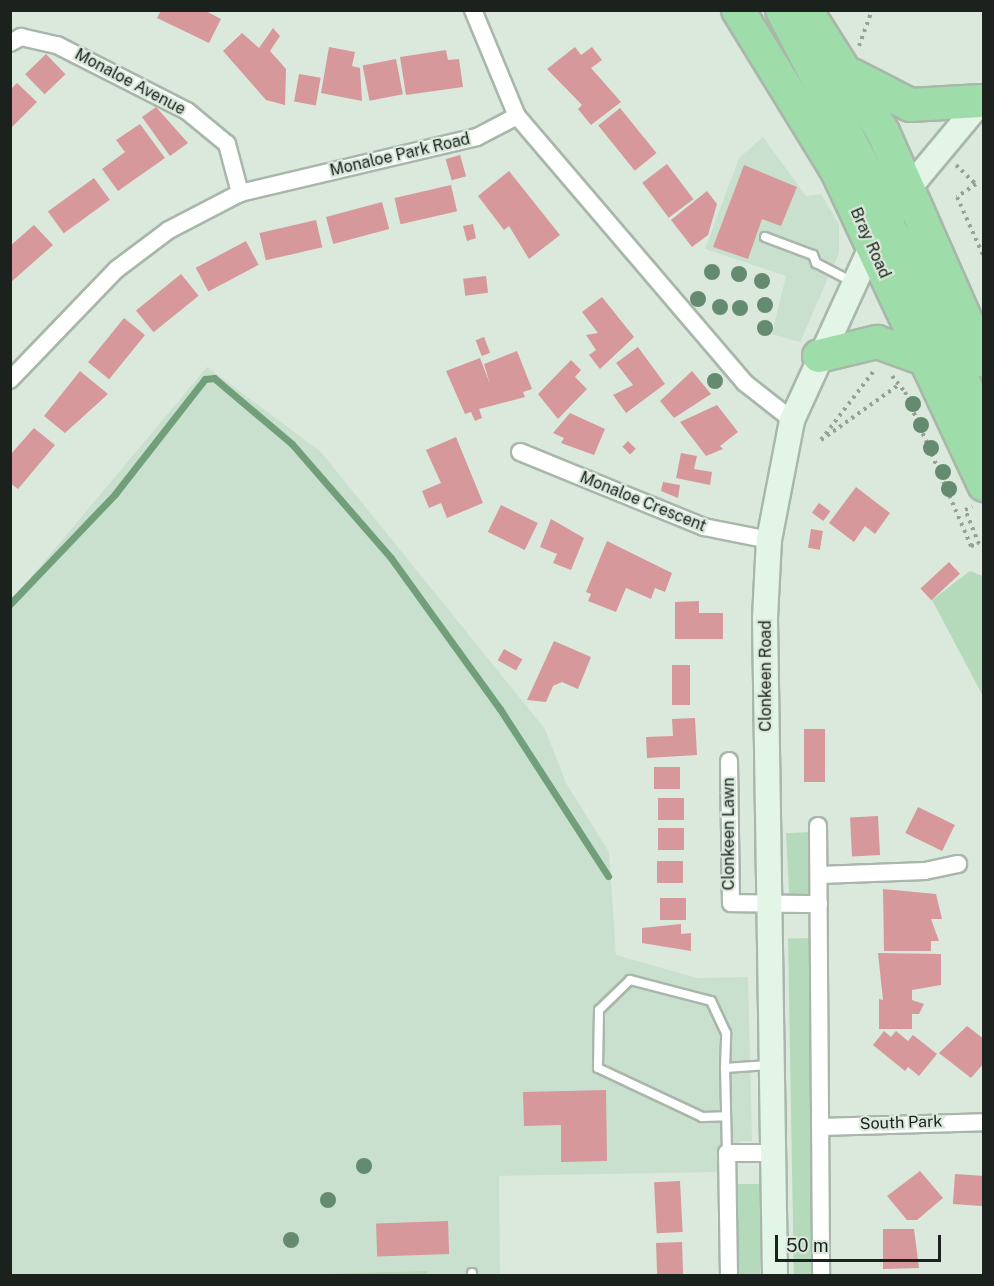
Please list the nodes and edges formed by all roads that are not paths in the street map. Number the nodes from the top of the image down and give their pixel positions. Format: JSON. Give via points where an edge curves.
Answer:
{"nodes":[{"id":1,"x":473,"y":10,"type":"edge"},
{"id":2,"x":738,"y":10,"type":"edge"},
{"id":3,"x":782,"y":10,"type":"edge"},
{"id":4,"x":806,"y":10,"type":"edge"},
{"id":5,"x":10,"y":43,"type":"edge"},
{"id":6,"x":849,"y":73,"type":"junction"},
{"id":7,"x":982,"y":99,"type":"edge"},
{"id":8,"x":518,"y":116,"type":"junction"},
{"id":9,"x":909,"y":185,"type":"junction"},
{"id":10,"x":240,"y":193,"type":"junction"},
{"id":11,"x":882,"y":227,"type":"junction"},
{"id":12,"x":765,"y":237,"type":"dead end"},
{"id":13,"x":853,"y":282,"type":"junction"},
{"id":14,"x":819,"y":356,"type":"junction"},
{"id":15,"x":924,"y":359,"type":"junction"},
{"id":16,"x":984,"y":361,"type":"edge"},
{"id":17,"x":10,"y":380,"type":"edge"},
{"id":18,"x":792,"y":420,"type":"junction"},
{"id":19,"x":984,"y":431,"type":"edge"},
{"id":20,"x":520,"y":452,"type":"dead end"},
{"id":21,"x":984,"y":485,"type":"edge"},
{"id":22,"x":769,"y":540,"type":"junction"},
{"id":23,"x":729,"y":761,"type":"dead end"},
{"id":24,"x":818,"y":826,"type":"dead end"},
{"id":25,"x":958,"y":864,"type":"dead end"},
{"id":26,"x":820,"y":875,"type":"junction"},
{"id":27,"x":819,"y":904,"type":"junction"},
{"id":28,"x":768,"y":907,"type":"junction"},
{"id":29,"x":771,"y":1065,"type":"junction"},
{"id":30,"x":725,"y":1068,"type":"junction"},
{"id":31,"x":726,"y":1116,"type":"junction"},
{"id":32,"x":984,"y":1122,"type":"edge"},
{"id":33,"x":820,"y":1126,"type":"junction"},
{"id":34,"x":727,"y":1153,"type":"junction"},
{"id":35,"x":773,"y":1153,"type":"junction"},
{"id":36,"x":729,"y":1275,"type":"edge"},
{"id":37,"x":775,"y":1275,"type":"edge"},
{"id":38,"x":821,"y":1275,"type":"edge"}],
"edges":[{"from":1,"to":8,"type":"street"},
{"from":2,"to":11,"type":"highway","name":"Bray Road"},
{"from":3,"to":11,"type":"highway"},
{"from":4,"to":6,"type":"highway"},
{"from":5,"to":10,"type":"street","name":"Monaloe Avenue","via":[[21,37],[57,45],[188,111],[227,144]]},
{"from":6,"to":7,"type":"highway","via":[[910,105]]},
{"from":6,"to":9,"type":"highway"},
{"from":7,"to":9,"type":"main road","name":"Clonkeen Road"},
{"from":8,"to":10,"type":"street","name":"Monaloe Park Road","via":[[477,137]]},
{"from":8,"to":18,"type":"street","via":[[745,383]]},
{"from":9,"to":11,"type":"main road","name":"Clonkeen Road"},
{"from":9,"to":16,"type":"highway"},
{"from":10,"to":17,"type":"street","name":"Monaloe Park Road","via":[[168,230],[117,269]]},
{"from":11,"to":13,"type":"main road","name":"Clonkeen Road"},
{"from":11,"to":15,"type":"highway","name":"Bray Road"},
{"from":11,"to":19,"type":"highway","via":[[921,279]]},
{"from":12,"to":13,"type":"lane","via":[[813,255],[816,263]]},
{"from":13,"to":14,"type":"main road","name":"Clonkeen Road"},
{"from":14,"to":15,"type":"highway","via":[[877,342]]},
{"from":14,"to":18,"type":"main road","name":"Clonkeen Road"},
{"from":15,"to":21,"type":"highway","name":"Bray Road"},
{"from":18,"to":22,"type":"main road","name":"Clonkeen Road"},
{"from":20,"to":22,"type":"street","name":"Monaloe Crescent","via":[[704,527]]},
{"from":22,"to":28,"type":"main road","name":"Clonkeen Road"},
{"from":23,"to":28,"type":"street","name":"Clonkeen Lawn","via":[[728,894],[737,907]]},
{"from":24,"to":26,"type":"street"},
{"from":25,"to":26,"type":"street","via":[[925,872]]},
{"from":26,"to":27,"type":"street"},
{"from":27,"to":28,"type":"street"},
{"from":27,"to":33,"type":"street"},
{"from":28,"to":29,"type":"main road","name":"Clonkeen Road"},
{"from":29,"to":30,"type":"lane"},
{"from":29,"to":35,"type":"main road","name":"Clonkeen Road"},
{"from":30,"to":31,"type":"lane"},
{"from":30,"to":31,"type":"lane","via":[[726,1033],[711,1001],[630,980],[599,1010],[598,1068],[702,1117]]},
{"from":31,"to":34,"type":"lane"},
{"from":32,"to":33,"type":"street","name":"South Park"},
{"from":33,"to":38,"type":"street"},
{"from":34,"to":35,"type":"street"},
{"from":34,"to":36,"type":"street"},
{"from":35,"to":37,"type":"main road","name":"Clonkeen Road"}]}
